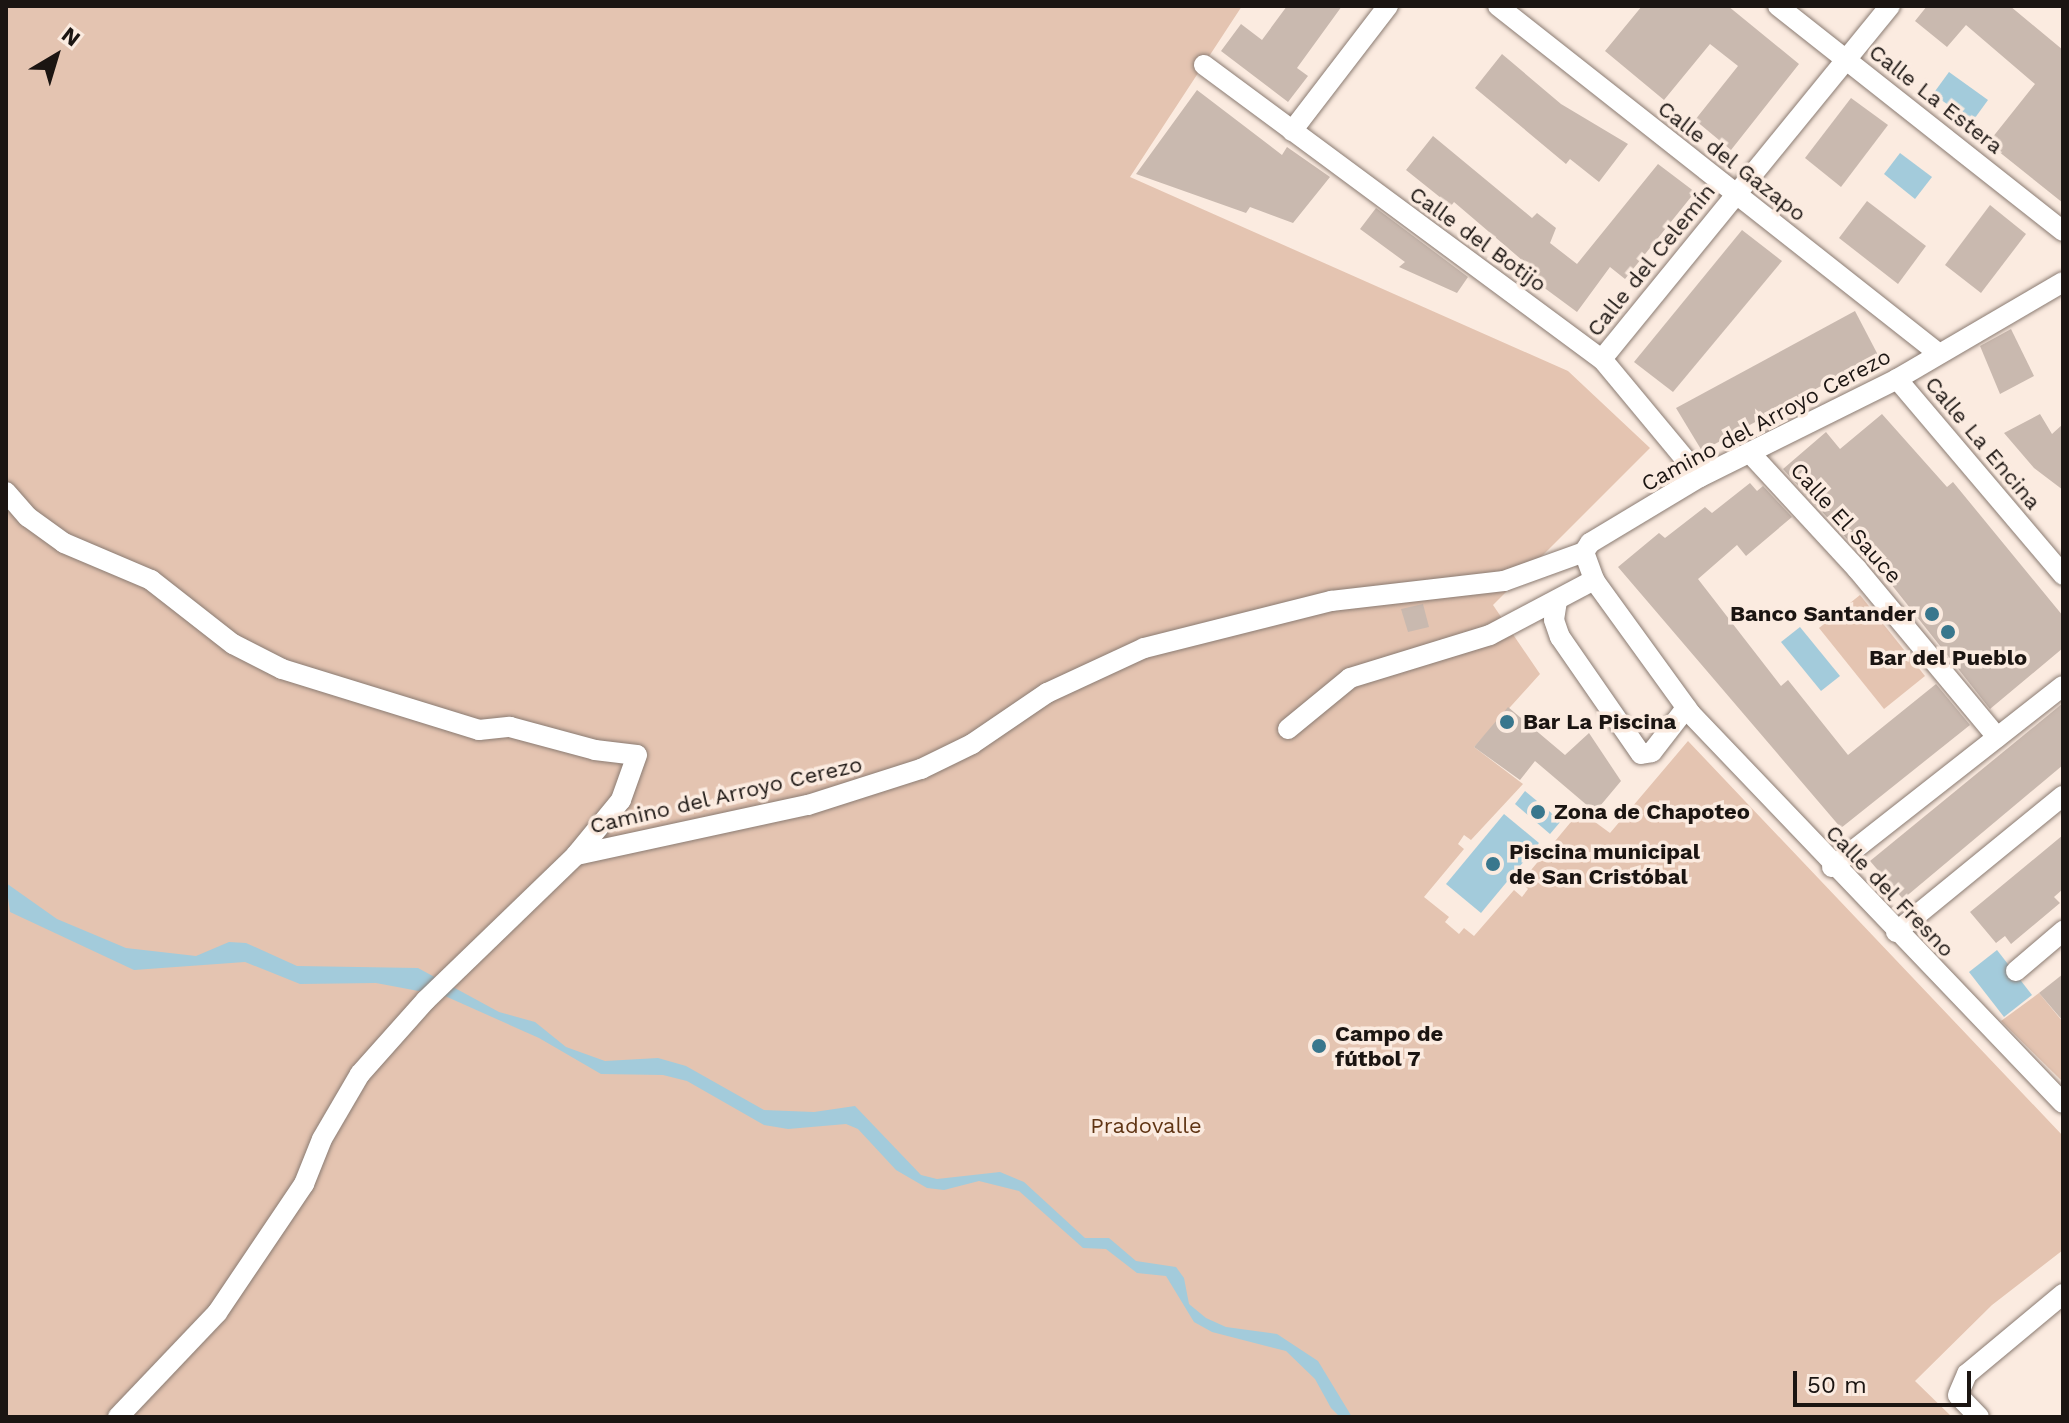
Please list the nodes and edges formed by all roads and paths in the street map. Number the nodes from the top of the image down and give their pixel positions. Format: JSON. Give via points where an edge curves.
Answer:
{"nodes":[{"id":1,"x":1388,"y":6,"type":"edge"},
{"id":2,"x":1498,"y":6,"type":"edge"},
{"id":3,"x":1778,"y":6,"type":"edge"},
{"id":4,"x":1890,"y":6,"type":"edge"},
{"id":5,"x":1846,"y":58,"type":"junction"},
{"id":6,"x":1204,"y":65,"type":"dead end"},
{"id":7,"x":1292,"y":131,"type":"junction"},
{"id":8,"x":1735,"y":195,"type":"junction"},
{"id":9,"x":2063,"y":231,"type":"edge"},
{"id":10,"x":2063,"y":282,"type":"edge"},
{"id":11,"x":1938,"y":353,"type":"junction"},
{"id":12,"x":1602,"y":359,"type":"junction"},
{"id":13,"x":1897,"y":379,"type":"junction"},
{"id":14,"x":1750,"y":453,"type":"junction"},
{"id":15,"x":1700,"y":477,"type":"junction"},
{"id":16,"x":6,"y":492,"type":"edge"},
{"id":17,"x":1584,"y":552,"type":"junction"},
{"id":18,"x":2063,"y":575,"type":"edge"},
{"id":19,"x":1594,"y":580,"type":"junction"},
{"id":20,"x":1557,"y":601,"type":"junction"},
{"id":21,"x":2063,"y":686,"type":"edge"},
{"id":22,"x":1686,"y":708,"type":"junction"},
{"id":23,"x":1288,"y":729,"type":"dead end"},
{"id":24,"x":1997,"y":737,"type":"junction"},
{"id":25,"x":2063,"y":796,"type":"edge"},
{"id":26,"x":576,"y":855,"type":"junction"},
{"id":27,"x":1832,"y":867,"type":"junction"},
{"id":28,"x":2063,"y":931,"type":"edge"},
{"id":29,"x":1896,"y":932,"type":"junction"},
{"id":30,"x":2016,"y":971,"type":"dead end"},
{"id":31,"x":2063,"y":1103,"type":"edge"},
{"id":32,"x":2063,"y":1294,"type":"edge"},
{"id":33,"x":1972,"y":1412,"type":"edge"},
{"id":34,"x":118,"y":1417,"type":"edge"}],
"edges":[{"from":1,"to":7,"type":"street"},
{"from":2,"to":8,"type":"street","name":"Calle del Gazapo"},
{"from":3,"to":5,"type":"street","name":"Calle La Estera"},
{"from":4,"to":5,"type":"street","name":"Calle del Celemín"},
{"from":5,"to":8,"type":"street","name":"Calle del Celemín"},
{"from":5,"to":9,"type":"street","name":"Calle La Estera"},
{"from":6,"to":7,"type":"street","name":"Calle del Botijo"},
{"from":7,"to":12,"type":"street","name":"Calle del Botijo"},
{"from":8,"to":11,"type":"street","name":"Calle del Gazapo"},
{"from":8,"to":12,"type":"street","name":"Calle del Celemín"},
{"from":10,"to":11,"type":"street","name":"Camino del Arroyo Cerezo"},
{"from":11,"to":13,"type":"street","name":"Camino del Arroyo Cerezo"},
{"from":12,"to":15,"type":"street","name":"Calle del Botijo"},
{"from":13,"to":14,"type":"street","name":"Camino del Arroyo Cerezo"},
{"from":13,"to":18,"type":"street","name":"Calle La Encina"},
{"from":14,"to":15,"type":"street","name":"Camino del Arroyo Cerezo"},
{"from":14,"to":24,"type":"street","name":"Calle El Sauce","via":[[1857,569]]},
{"from":15,"to":17,"type":"street","name":"Camino del Arroyo Cerezo","via":[[1590,543]]},
{"from":16,"to":26,"type":"street","name":"Camino del Arroyo Cerezo","via":[[28,517],[64,543],[151,580],[233,644],[282,669],[479,730],[522,729],[595,750],[637,755],[621,800]]},
{"from":17,"to":19,"type":"street","name":"Calle del Fresno"},
{"from":17,"to":26,"type":"street","name":"Camino del Arroyo Cerezo","via":[[1504,581],[1331,601],[1144,648],[1047,693],[945,761],[893,780],[808,805]]},
{"from":19,"to":20,"type":"street"},
{"from":19,"to":22,"type":"street","name":"Calle del Fresno"},
{"from":20,"to":22,"type":"street","via":[[1554,620],[1560,637],[1641,754],[1652,752]]},
{"from":20,"to":23,"type":"street","via":[[1515,624],[1350,678]]},
{"from":21,"to":24,"type":"street"},
{"from":22,"to":27,"type":"street","name":"Calle del Fresno"},
{"from":24,"to":27,"type":"street"},
{"from":25,"to":29,"type":"street"},
{"from":26,"to":34,"type":"street","name":"Camino del Arroyo Cerezo","via":[[426,1000],[360,1074],[322,1139],[304,1184],[217,1313]]},
{"from":27,"to":29,"type":"street","name":"Calle del Fresno"},
{"from":28,"to":30,"type":"street"},
{"from":29,"to":31,"type":"street","name":"Calle del Fresno"},
{"from":32,"to":33,"type":"street","via":[[1967,1374],[1958,1395]]}]}
